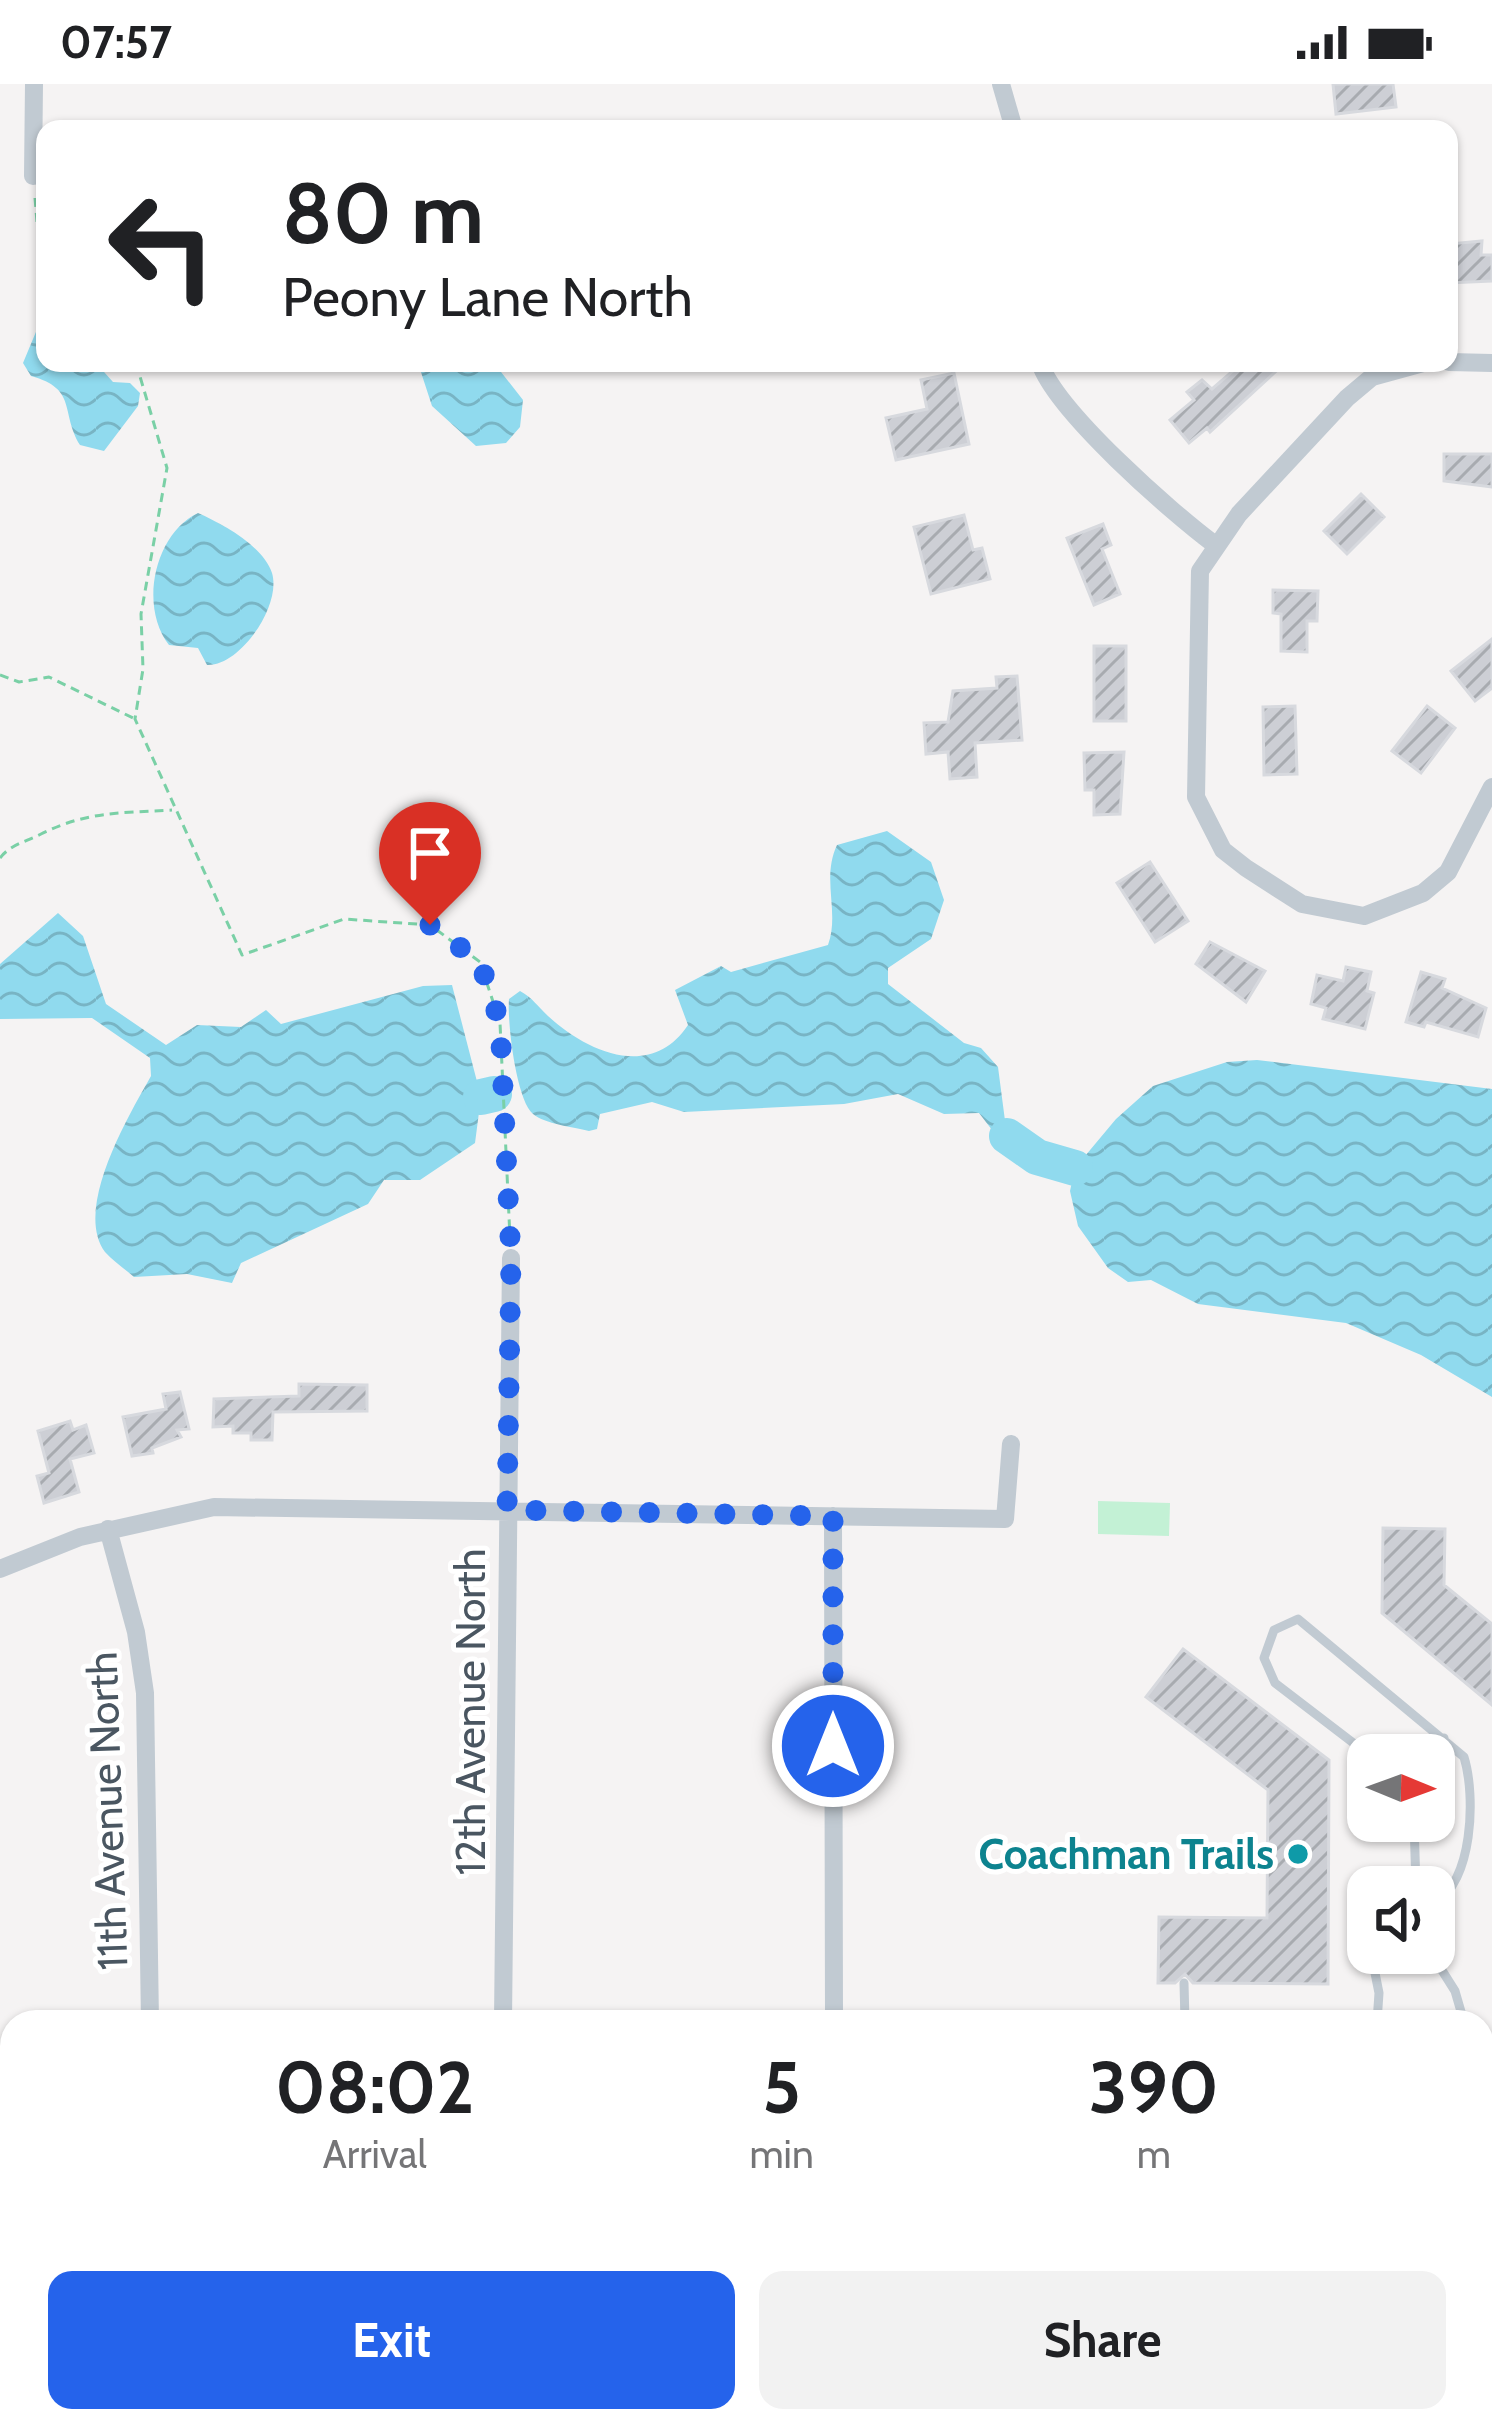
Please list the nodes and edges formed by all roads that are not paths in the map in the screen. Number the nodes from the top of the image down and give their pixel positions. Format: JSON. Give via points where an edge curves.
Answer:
{"nodes":[{"id":1,"x":34,"y":84,"type":"edge"},
{"id":2,"x":1001,"y":84,"type":"edge"},
{"id":3,"x":1011,"y":120,"type":"edge"},
{"id":4,"x":33,"y":176,"type":"road end"},
{"id":5,"x":1458,"y":362,"type":"edge"},
{"id":6,"x":1492,"y":362,"type":"edge"},
{"id":7,"x":1044,"y":372,"type":"edge"},
{"id":8,"x":1388,"y":372,"type":"edge"},
{"id":9,"x":1214,"y":544,"type":"junction"},
{"id":10,"x":1492,"y":787,"type":"edge"},
{"id":11,"x":511,"y":1258,"type":"road end"},
{"id":12,"x":1011,"y":1444,"type":"dead end"},
{"id":13,"x":507,"y":1510,"type":"junction"},
{"id":14,"x":833,"y":1516,"type":"junction"},
{"id":15,"x":108,"y":1529,"type":"junction"},
{"id":16,"x":0,"y":1569,"type":"edge"},
{"id":17,"x":1439,"y":1734,"type":"edge"},
{"id":18,"x":1347,"y":1738,"type":"edge"},
{"id":19,"x":1455,"y":1748,"type":"edge"},
{"id":20,"x":1455,"y":1887,"type":"edge"},
{"id":21,"x":1375,"y":1974,"type":"edge"},
{"id":22,"x":1445,"y":1974,"type":"edge"},
{"id":23,"x":1184,"y":1983,"type":"dead end"},
{"id":24,"x":150,"y":2010,"type":"edge"},
{"id":25,"x":503,"y":2010,"type":"edge"},
{"id":26,"x":834,"y":2010,"type":"edge"},
{"id":27,"x":1185,"y":2010,"type":"edge"},
{"id":28,"x":1378,"y":2010,"type":"edge"},
{"id":29,"x":1461,"y":2010,"type":"edge"}],
"edges":[{"from":1,"to":4,"type":"street"},
{"from":2,"to":3,"type":"street"},
{"from":5,"to":6,"type":"street"},
{"from":7,"to":9,"type":"street","via":[[1055,393]]},
{"from":8,"to":9,"type":"street","via":[[1347,398]]},
{"from":9,"to":10,"type":"street","via":[[1196,589],[1193,766],[1200,811],[1223,850],[1302,904],[1364,916],[1424,893],[1448,872]]},
{"from":11,"to":13,"type":"street","name":"12th Avenue North"},
{"from":12,"to":14,"type":"street","via":[[1005,1519]]},
{"from":13,"to":14,"type":"street"},
{"from":13,"to":15,"type":"street","via":[[214,1507]]},
{"from":13,"to":25,"type":"street","name":"12th Avenue North"},
{"from":14,"to":26,"type":"street"},
{"from":15,"to":16,"type":"street"},
{"from":15,"to":24,"type":"street","name":"11th Avenue North","via":[[145,1694]]},
{"from":17,"to":18,"type":"lane","via":[[1298,1619],[1274,1630],[1264,1658],[1275,1683]]},
{"from":19,"to":20,"type":"lane","via":[[1469,1774],[1463,1873]]},
{"from":21,"to":28,"type":"lane"},
{"from":22,"to":29,"type":"lane"},
{"from":23,"to":27,"type":"lane"}]}
